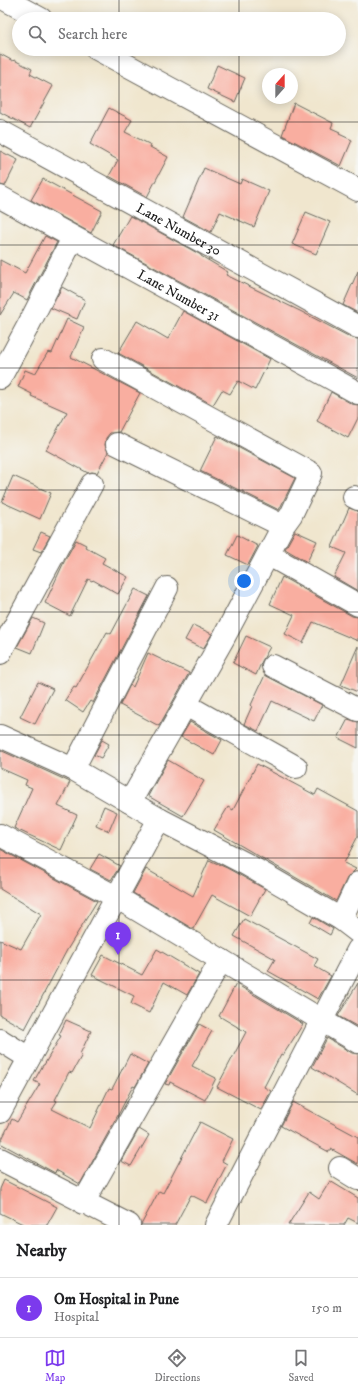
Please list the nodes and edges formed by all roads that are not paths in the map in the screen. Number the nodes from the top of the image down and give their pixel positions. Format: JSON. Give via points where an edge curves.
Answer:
{"nodes":[{"id":1,"x":6,"y":0,"type":"edge"},
{"id":2,"x":28,"y":12,"type":"edge"},
{"id":3,"x":110,"y":56,"type":"edge"},
{"id":4,"x":0,"y":131,"type":"edge"},
{"id":5,"x":358,"y":190,"type":"edge"},
{"id":6,"x":0,"y":197,"type":"edge"},
{"id":7,"x":72,"y":238,"type":"junction"},
{"id":8,"x":358,"y":327,"type":"edge"},
{"id":9,"x":103,"y":359,"type":"dead end"},
{"id":10,"x":0,"y":378,"type":"edge"},
{"id":11,"x":358,"y":393,"type":"edge"},
{"id":12,"x":117,"y":444,"type":"dead end"},
{"id":13,"x":92,"y":484,"type":"dead end"},
{"id":14,"x":283,"y":526,"type":"junction"},
{"id":15,"x":269,"y":555,"type":"junction"},
{"id":16,"x":167,"y":588,"type":"dead end"},
{"id":17,"x":358,"y":605,"type":"edge"},
{"id":18,"x":0,"y":653,"type":"edge"},
{"id":19,"x":273,"y":666,"type":"dead end"},
{"id":20,"x":186,"y":705,"type":"junction"},
{"id":21,"x":358,"y":710,"type":"edge"},
{"id":22,"x":0,"y":736,"type":"edge"},
{"id":23,"x":296,"y":767,"type":"dead end"},
{"id":24,"x":73,"y":769,"type":"junction"},
{"id":25,"x":130,"y":802,"type":"junction"},
{"id":26,"x":159,"y":819,"type":"junction"},
{"id":27,"x":0,"y":834,"type":"edge"},
{"id":28,"x":358,"y":883,"type":"edge"},
{"id":29,"x":116,"y":896,"type":"junction"},
{"id":30,"x":350,"y":925,"type":"edge"},
{"id":31,"x":358,"y":950,"type":"edge"},
{"id":32,"x":221,"y":960,"type":"junction"},
{"id":33,"x":321,"y":1019,"type":"junction"},
{"id":34,"x":0,"y":1040,"type":"edge"},
{"id":35,"x":358,"y":1042,"type":"edge"},
{"id":36,"x":29,"y":1058,"type":"junction"},
{"id":37,"x":0,"y":1112,"type":"edge"},
{"id":38,"x":0,"y":1159,"type":"edge"},
{"id":39,"x":83,"y":1203,"type":"junction"},
{"id":40,"x":129,"y":1225,"type":"edge"},
{"id":41,"x":216,"y":1225,"type":"edge"}],
"edges":[{"from":1,"to":2,"type":"street"},
{"from":3,"to":5,"type":"street"},
{"from":4,"to":8,"type":"street","name":"Lane Number 30"},
{"from":6,"to":7,"type":"street","name":"Lane Number 31"},
{"from":7,"to":10,"type":"street"},
{"from":7,"to":11,"type":"street","name":"Lane Number 31"},
{"from":9,"to":14,"type":"street","via":[[311,473]]},
{"from":12,"to":14,"type":"street"},
{"from":13,"to":18,"type":"street"},
{"from":14,"to":15,"type":"street"},
{"from":15,"to":17,"type":"street"},
{"from":15,"to":20,"type":"street"},
{"from":16,"to":24,"type":"street"},
{"from":19,"to":21,"type":"street"},
{"from":20,"to":23,"type":"street"},
{"from":20,"to":25,"type":"street"},
{"from":22,"to":24,"type":"street"},
{"from":24,"to":25,"type":"street"},
{"from":25,"to":26,"type":"street"},
{"from":26,"to":29,"type":"street"},
{"from":26,"to":30,"type":"street","via":[[246,864]]},
{"from":27,"to":29,"type":"street"},
{"from":28,"to":30,"type":"street"},
{"from":29,"to":32,"type":"street"},
{"from":29,"to":36,"type":"street"},
{"from":31,"to":33,"type":"street"},
{"from":32,"to":33,"type":"street"},
{"from":32,"to":39,"type":"street"},
{"from":33,"to":35,"type":"street"},
{"from":33,"to":41,"type":"street"},
{"from":34,"to":36,"type":"street"},
{"from":36,"to":37,"type":"street"},
{"from":38,"to":39,"type":"street"},
{"from":39,"to":40,"type":"street"}]}
